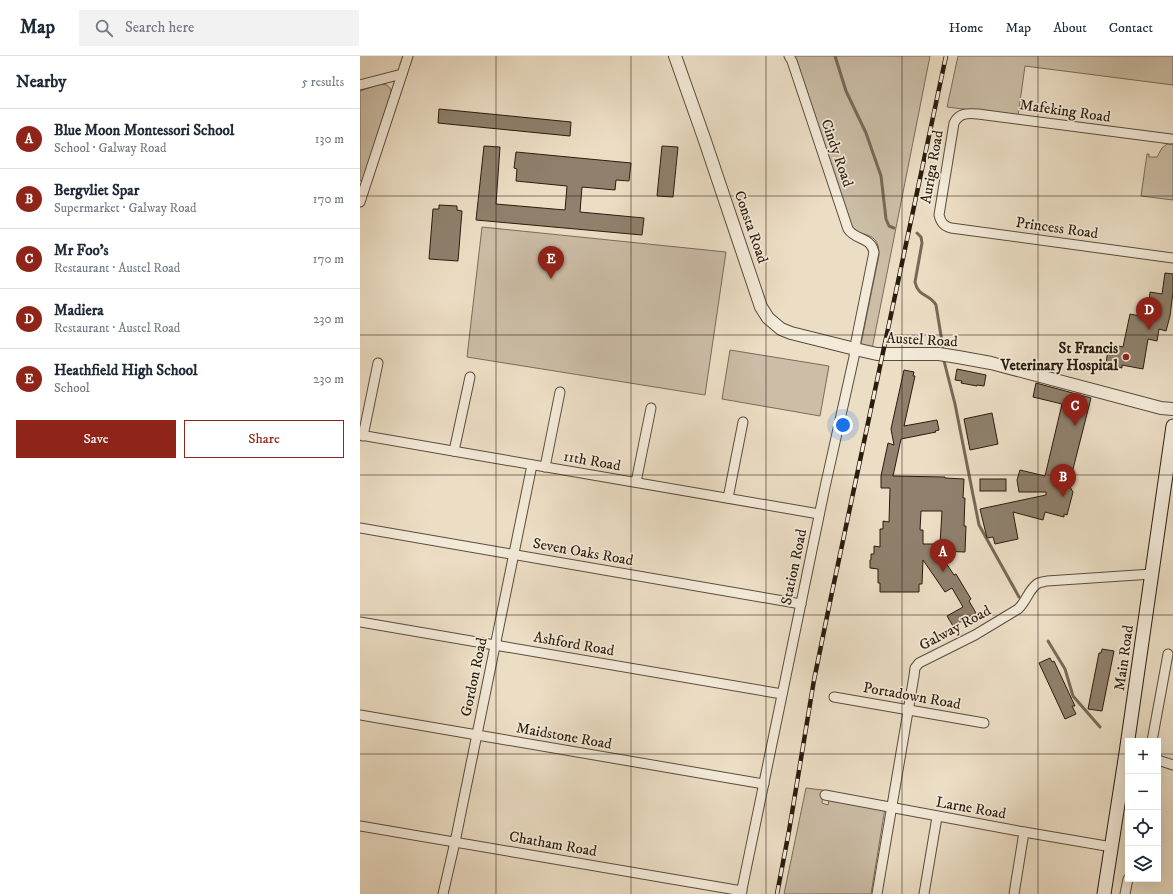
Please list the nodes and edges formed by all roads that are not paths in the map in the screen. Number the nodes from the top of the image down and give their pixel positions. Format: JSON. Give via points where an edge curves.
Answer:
{"nodes":[{"id":1,"x":408,"y":56,"type":"edge"},
{"id":2,"x":675,"y":56,"type":"edge"},
{"id":3,"x":789,"y":56,"type":"edge"},
{"id":4,"x":402,"y":74,"type":"junction"},
{"id":5,"x":360,"y":85,"type":"edge"},
{"id":6,"x":957,"y":118,"type":"joint"},
{"id":7,"x":1171,"y":139,"type":"dead end"},
{"id":8,"x":360,"y":199,"type":"edge"},
{"id":9,"x":940,"y":221,"type":"joint"},
{"id":10,"x":873,"y":247,"type":"joint"},
{"id":11,"x":1173,"y":258,"type":"edge"},
{"id":12,"x":855,"y":349,"type":"junction"},
{"id":13,"x":378,"y":363,"type":"dead end"},
{"id":14,"x":470,"y":377,"type":"dead end"},
{"id":15,"x":560,"y":392,"type":"dead end"},
{"id":16,"x":651,"y":408,"type":"dead end"},
{"id":17,"x":1173,"y":409,"type":"edge"},
{"id":18,"x":743,"y":422,"type":"dead end"},
{"id":19,"x":1173,"y":426,"type":"edge"},
{"id":20,"x":362,"y":435,"type":"edge"},
{"id":21,"x":454,"y":451,"type":"junction"},
{"id":22,"x":532,"y":464,"type":"junction"},
{"id":23,"x":545,"y":467,"type":"junction"},
{"id":24,"x":636,"y":482,"type":"junction"},
{"id":25,"x":728,"y":498,"type":"junction"},
{"id":26,"x":819,"y":514,"type":"junction"},
{"id":27,"x":360,"y":528,"type":"edge"},
{"id":28,"x":513,"y":555,"type":"junction"},
{"id":29,"x":1152,"y":574,"type":"junction"},
{"id":30,"x":801,"y":604,"type":"junction"},
{"id":31,"x":360,"y":622,"type":"edge"},
{"id":32,"x":495,"y":645,"type":"junction"},
{"id":33,"x":1168,"y":654,"type":"dead end"},
{"id":34,"x":782,"y":694,"type":"junction"},
{"id":35,"x":834,"y":697,"type":"dead end"},
{"id":36,"x":908,"y":710,"type":"junction"},
{"id":37,"x":360,"y":715,"type":"edge"},
{"id":38,"x":984,"y":723,"type":"dead end"},
{"id":39,"x":477,"y":735,"type":"junction"},
{"id":40,"x":1153,"y":738,"type":"edge"},
{"id":41,"x":1161,"y":761,"type":"edge"},
{"id":42,"x":1173,"y":765,"type":"edge"},
{"id":43,"x":764,"y":784,"type":"junction"},
{"id":44,"x":825,"y":796,"type":"dead end"},
{"id":45,"x":892,"y":808,"type":"junction"},
{"id":46,"x":937,"y":817,"type":"junction"},
{"id":47,"x":360,"y":826,"type":"edge"},
{"id":48,"x":1024,"y":832,"type":"junction"},
{"id":49,"x":455,"y":842,"type":"junction"},
{"id":50,"x":1112,"y":847,"type":"junction"},
{"id":51,"x":1127,"y":882,"type":"edge"},
{"id":52,"x":742,"y":893,"type":"edge"},
{"id":53,"x":443,"y":894,"type":"edge"},
{"id":54,"x":878,"y":894,"type":"edge"},
{"id":55,"x":924,"y":894,"type":"edge"},
{"id":56,"x":1014,"y":894,"type":"edge"},
{"id":57,"x":1104,"y":894,"type":"edge"},
{"id":58,"x":1125,"y":894,"type":"edge"}],
"edges":[{"from":1,"to":4,"type":"street"},
{"from":2,"to":12,"type":"street","name":"Consta Road","via":[[761,307],[768,318],[786,331]]},
{"from":3,"to":10,"type":"street","name":"Cindy Road","via":[[848,229],[854,236]]},
{"from":4,"to":5,"type":"street"},
{"from":4,"to":8,"type":"street"},
{"from":6,"to":7,"type":"street","name":"Mafeking Road","via":[[962,115],[978,114]]},
{"from":6,"to":9,"type":"street","name":"Auriga Road","via":[[939,206]]},
{"from":9,"to":11,"type":"street","name":"Princess Road","via":[[951,228]]},
{"from":10,"to":12,"type":"street","name":"Station Road","via":[[874,255]]},
{"from":12,"to":17,"type":"street","name":"Austel Road","via":[[882,354],[943,354],[991,363]]},
{"from":12,"to":26,"type":"street","name":"Station Road"},
{"from":13,"to":20,"type":"street"},
{"from":14,"to":21,"type":"street"},
{"from":15,"to":23,"type":"street"},
{"from":16,"to":24,"type":"street"},
{"from":18,"to":25,"type":"street"},
{"from":19,"to":29,"type":"main road","name":"Main Road"},
{"from":20,"to":21,"type":"street","name":"11th Road"},
{"from":21,"to":22,"type":"street","name":"11th Road"},
{"from":22,"to":23,"type":"street","name":"11th Road"},
{"from":22,"to":28,"type":"street","name":"Gordon Road"},
{"from":23,"to":24,"type":"street","name":"11th Road"},
{"from":24,"to":25,"type":"street","name":"11th Road"},
{"from":25,"to":26,"type":"street","name":"11th Road"},
{"from":26,"to":30,"type":"street","name":"Station Road"},
{"from":27,"to":28,"type":"street","name":"Seven Oaks Road"},
{"from":28,"to":30,"type":"street","name":"Seven Oaks Road"},
{"from":28,"to":32,"type":"street","name":"Gordon Road"},
{"from":29,"to":36,"type":"street","name":"Galway Road","via":[[1038,583],[1018,609],[975,635],[919,663],[915,668]]},
{"from":29,"to":50,"type":"main road","name":"Main Road"},
{"from":30,"to":34,"type":"street","name":"Station Road"},
{"from":31,"to":32,"type":"street","name":"Ashford Road"},
{"from":32,"to":34,"type":"street","name":"Ashford Road"},
{"from":32,"to":39,"type":"street","name":"Gordon Road"},
{"from":33,"to":40,"type":"street"},
{"from":34,"to":43,"type":"street","name":"Station Road"},
{"from":35,"to":36,"type":"street","name":"Portadown Road"},
{"from":36,"to":38,"type":"street","name":"Portadown Road"},
{"from":36,"to":45,"type":"street","name":"Galway Road"},
{"from":37,"to":39,"type":"street","name":"Maidstone Road"},
{"from":39,"to":43,"type":"street","name":"Maidstone Road"},
{"from":39,"to":49,"type":"street","name":"Gordon Road"},
{"from":41,"to":42,"type":"street"},
{"from":43,"to":52,"type":"street","name":"Station Road"},
{"from":44,"to":45,"type":"street","name":"Larne Road"},
{"from":45,"to":46,"type":"street","name":"Larne Road"},
{"from":45,"to":54,"type":"street","name":"Galway Road"},
{"from":46,"to":48,"type":"street","name":"Larne Road"},
{"from":46,"to":55,"type":"street"},
{"from":47,"to":49,"type":"street","name":"Chatham Road"},
{"from":48,"to":50,"type":"street","name":"Larne Road"},
{"from":48,"to":56,"type":"street"},
{"from":49,"to":52,"type":"street","name":"Chatham Road"},
{"from":49,"to":53,"type":"street","name":"Gordon Road"},
{"from":50,"to":57,"type":"main road","name":"Main Road"},
{"from":51,"to":58,"type":"street"}]}
